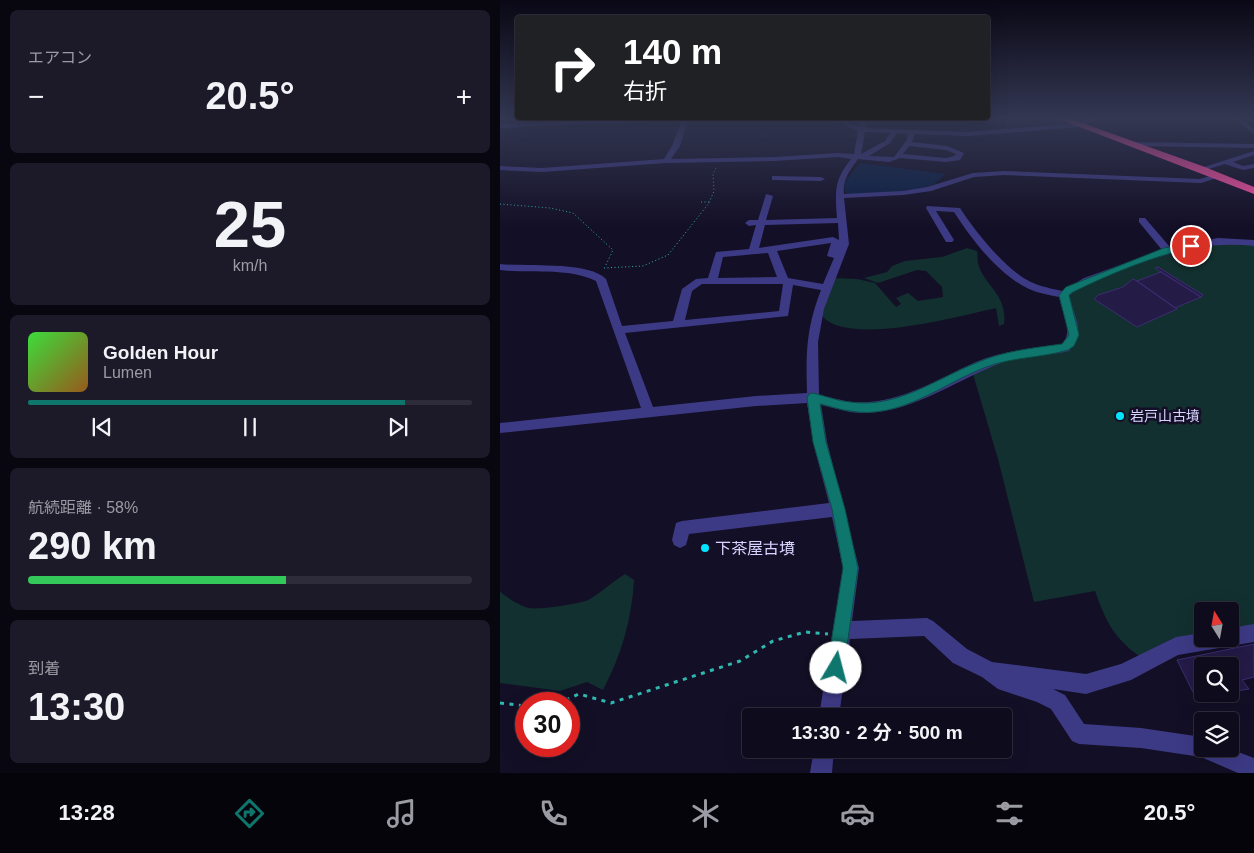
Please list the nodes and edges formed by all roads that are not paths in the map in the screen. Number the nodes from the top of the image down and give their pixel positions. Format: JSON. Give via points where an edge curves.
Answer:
{"nodes":[{"id":1,"x":670,"y":155,"type":"edge"},
{"id":2,"x":959,"y":155,"type":"edge"},
{"id":3,"x":1164,"y":155,"type":"edge"},
{"id":4,"x":1247,"y":155,"type":"edge"},
{"id":5,"x":860,"y":156,"type":"junction"},
{"id":6,"x":898,"y":156,"type":"joint"},
{"id":7,"x":666,"y":161,"type":"junction"},
{"id":8,"x":1223,"y":162,"type":"junction"},
{"id":9,"x":1254,"y":166,"type":"edge"},
{"id":10,"x":500,"y":168,"type":"edge"},
{"id":11,"x":1202,"y":169,"type":"junction"},
{"id":12,"x":1217,"y":175,"type":"junction"},
{"id":13,"x":775,"y":178,"type":"dead end"},
{"id":14,"x":828,"y":180,"type":"junction"},
{"id":15,"x":926,"y":189,"type":"junction"},
{"id":16,"x":1254,"y":191,"type":"edge"},
{"id":17,"x":769,"y":196,"type":"dead end"},
{"id":18,"x":840,"y":196,"type":"junction"},
{"id":19,"x":935,"y":209,"type":"junction"},
{"id":20,"x":842,"y":220,"type":"junction"},
{"id":21,"x":1142,"y":220,"type":"dead end"},
{"id":22,"x":761,"y":222,"type":"junction"},
{"id":23,"x":750,"y":223,"type":"dead end"},
{"id":24,"x":949,"y":240,"type":"dead end"},
{"id":25,"x":1254,"y":243,"type":"edge"},
{"id":26,"x":772,"y":250,"type":"junction"},
{"id":27,"x":1167,"y":250,"type":"junction"},
{"id":28,"x":753,"y":251,"type":"junction"},
{"id":29,"x":500,"y":267,"type":"edge"},
{"id":30,"x":831,"y":276,"type":"junction"},
{"id":31,"x":712,"y":280,"type":"junction"},
{"id":32,"x":786,"y":281,"type":"junction"},
{"id":33,"x":827,"y":288,"type":"junction"},
{"id":34,"x":1064,"y":295,"type":"junction"},
{"id":35,"x":678,"y":325,"type":"junction"},
{"id":36,"x":618,"y":330,"type":"junction"},
{"id":37,"x":813,"y":398,"type":"junction"},
{"id":38,"x":649,"y":413,"type":"junction"},
{"id":39,"x":500,"y":428,"type":"edge"},
{"id":40,"x":838,"y":509,"type":"junction"},
{"id":41,"x":680,"y":540,"type":"dead end"},
{"id":42,"x":840,"y":633,"type":"junction"},
{"id":43,"x":1254,"y":633,"type":"edge"},
{"id":44,"x":1239,"y":636,"type":"edge"},
{"id":45,"x":1194,"y":643,"type":"edge"},
{"id":46,"x":989,"y":670,"type":"junction"},
{"id":47,"x":830,"y":708,"type":"edge"},
{"id":48,"x":1194,"y":746,"type":"edge"},
{"id":49,"x":1225,"y":757,"type":"edge"},
{"id":50,"x":823,"y":758,"type":"edge"},
{"id":51,"x":1254,"y":769,"type":"edge"},
{"id":52,"x":822,"y":773,"type":"edge"}],
"edges":[{"from":1,"to":7,"type":"street"},
{"from":2,"to":6,"type":"street","via":[[946,160]]},
{"from":3,"to":11,"type":"highway"},
{"from":4,"to":8,"type":"street"},
{"from":5,"to":6,"type":"street","via":[[889,160]]},
{"from":5,"to":7,"type":"street"},
{"from":5,"to":14,"type":"street","via":[[846,170]]},
{"from":7,"to":10,"type":"street","via":[[542,170]]},
{"from":8,"to":9,"type":"street","via":[[1243,168]]},
{"from":8,"to":11,"type":"street"},
{"from":11,"to":12,"type":"highway"},
{"from":12,"to":15,"type":"street","via":[[1201,181],[1012,172],[974,175]]},
{"from":12,"to":16,"type":"highway"},
{"from":13,"to":14,"type":"street"},
{"from":14,"to":18,"type":"street","via":[[840,186]]},
{"from":15,"to":18,"type":"street","via":[[874,196]]},
{"from":15,"to":19,"type":"street"},
{"from":17,"to":22,"type":"street"},
{"from":18,"to":20,"type":"street"},
{"from":19,"to":24,"type":"street","via":[[930,208]]},
{"from":19,"to":34,"type":"street","via":[[958,210],[974,236],[1018,279],[1035,288]]},
{"from":20,"to":22,"type":"street"},
{"from":20,"to":30,"type":"street","via":[[844,244]]},
{"from":21,"to":27,"type":"street"},
{"from":22,"to":23,"type":"street"},
{"from":22,"to":28,"type":"street"},
{"from":25,"to":27,"type":"street","via":[[1231,241]]},
{"from":26,"to":28,"type":"street"},
{"from":26,"to":30,"type":"street","via":[[832,240],[837,243],[826,276]]},
{"from":26,"to":32,"type":"street"},
{"from":27,"to":34,"type":"street","via":[[1087,280]]},
{"from":28,"to":31,"type":"street","via":[[719,254]]},
{"from":29,"to":36,"type":"street","via":[[592,273],[601,279],[605,287]]},
{"from":30,"to":33,"type":"street"},
{"from":31,"to":32,"type":"street"},
{"from":31,"to":35,"type":"street","via":[[700,281],[687,289]]},
{"from":32,"to":33,"type":"street"},
{"from":32,"to":35,"type":"street","via":[[784,314]]},
{"from":33,"to":37,"type":"street","via":[[812,342]]},
{"from":34,"to":37,"type":"street","via":[[1074,335],[1064,348],[1014,354],[981,365],[907,400],[875,407],[851,407]]},
{"from":35,"to":36,"type":"street"},
{"from":36,"to":38,"type":"street"},
{"from":37,"to":38,"type":"street"},
{"from":37,"to":40,"type":"street","via":[[820,442]]},
{"from":38,"to":39,"type":"street"},
{"from":40,"to":41,"type":"street","via":[[682,528]]},
{"from":40,"to":42,"type":"street","via":[[851,568]]},
{"from":42,"to":46,"type":"street","via":[[927,627],[960,656]]},
{"from":42,"to":47,"type":"street"},
{"from":43,"to":44,"type":"street"},
{"from":45,"to":46,"type":"street","via":[[1176,646],[1124,673],[1086,684]]},
{"from":46,"to":48,"type":"street","via":[[1005,682],[1058,702],[1079,734]]},
{"from":49,"to":51,"type":"street"},
{"from":50,"to":52,"type":"street"}]}
